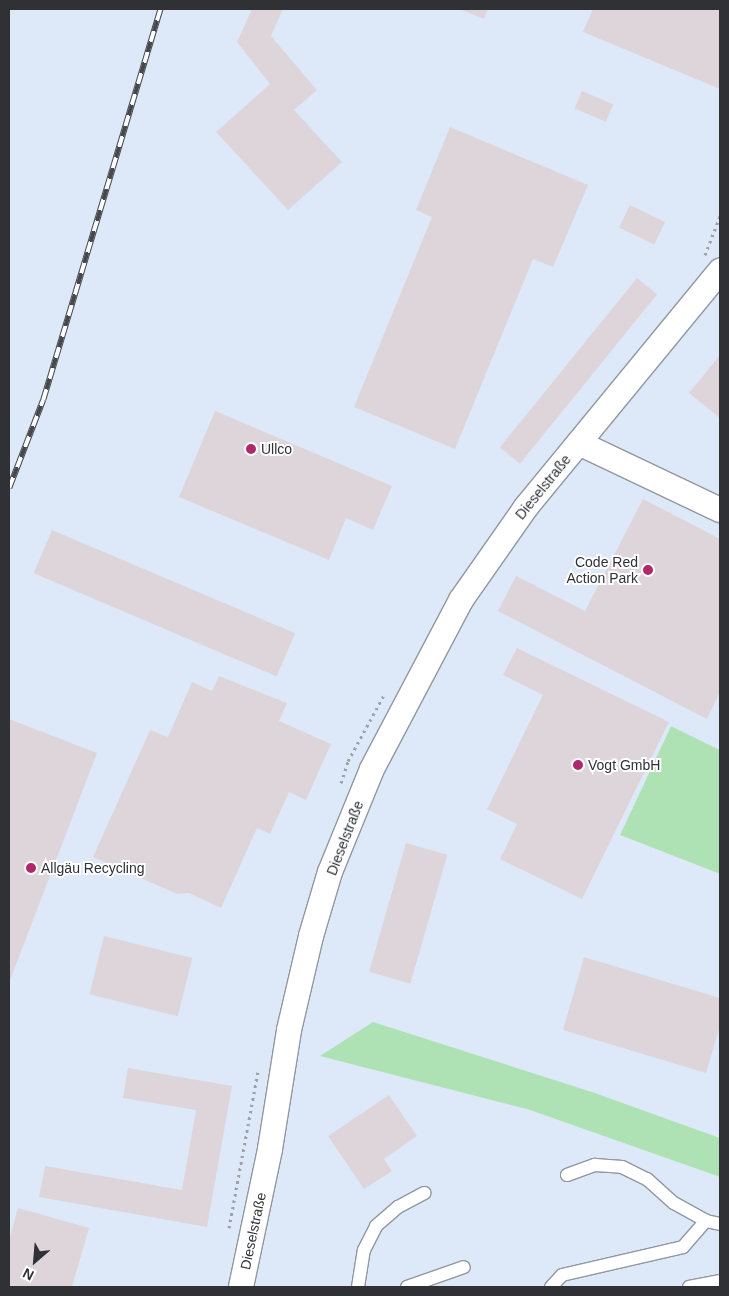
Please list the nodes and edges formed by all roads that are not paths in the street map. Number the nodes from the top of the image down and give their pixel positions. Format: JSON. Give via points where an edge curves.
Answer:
{"nodes":[{"id":1,"x":720,"y":271,"type":"edge"},
{"id":2,"x":579,"y":443,"type":"junction"},
{"id":3,"x":720,"y":510,"type":"edge"},
{"id":4,"x":567,"y":1175,"type":"dead end"},
{"id":5,"x":424,"y":1193,"type":"dead end"},
{"id":6,"x":706,"y":1221,"type":"junction"},
{"id":7,"x":720,"y":1224,"type":"edge"},
{"id":8,"x":464,"y":1267,"type":"dead end"},
{"id":9,"x":720,"y":1281,"type":"edge"},
{"id":10,"x":241,"y":1287,"type":"edge"},
{"id":11,"x":358,"y":1287,"type":"edge"},
{"id":12,"x":407,"y":1287,"type":"edge"},
{"id":13,"x":551,"y":1287,"type":"edge"},
{"id":14,"x":689,"y":1287,"type":"edge"}],
"edges":[{"from":1,"to":2,"type":"street","name":"Dieselstraße"},
{"from":2,"to":3,"type":"street","name":"Dieselstraße"},
{"from":2,"to":10,"type":"street","name":"Dieselstraße","via":[[526,507],[461,600],[361,795],[330,872],[289,1030],[270,1149]]},
{"from":4,"to":6,"type":"lane","via":[[595,1165],[622,1167],[647,1179],[674,1203]]},
{"from":5,"to":11,"type":"lane","via":[[398,1207],[376,1226],[364,1250]]},
{"from":6,"to":7,"type":"lane"},
{"from":6,"to":13,"type":"lane","via":[[683,1247],[562,1275]]},
{"from":8,"to":12,"type":"lane"},
{"from":9,"to":14,"type":"lane"}]}
